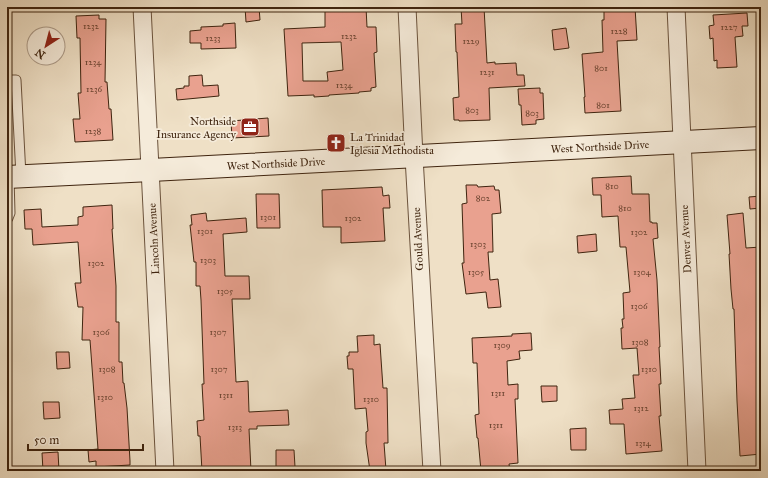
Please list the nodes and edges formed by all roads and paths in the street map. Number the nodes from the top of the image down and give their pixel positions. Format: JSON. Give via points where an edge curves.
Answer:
{"nodes":[{"id":1,"x":142,"y":7,"type":"edge"},
{"id":2,"x":407,"y":7,"type":"edge"},
{"id":3,"x":676,"y":7,"type":"edge"},
{"id":4,"x":7,"y":80,"type":"edge"},
{"id":5,"x":761,"y":138,"type":"edge"},
{"id":6,"x":682,"y":142,"type":"junction"},
{"id":7,"x":414,"y":157,"type":"junction"},
{"id":8,"x":151,"y":170,"type":"junction"},
{"id":9,"x":12,"y":176,"type":"edge"},
{"id":10,"x":7,"y":219,"type":"edge"},
{"id":11,"x":165,"y":471,"type":"edge"},
{"id":12,"x":432,"y":471,"type":"edge"},
{"id":13,"x":697,"y":471,"type":"edge"}],
"edges":[{"from":1,"to":8,"type":"street","name":"Lincoln Avenue"},
{"from":2,"to":7,"type":"street","name":"Gould Avenue"},
{"from":3,"to":6,"type":"street","name":"Denver Avenue"},
{"from":4,"to":9,"type":"lane","via":[[16,80]]},
{"from":5,"to":6,"type":"main road","name":"West Northside Drive"},
{"from":6,"to":7,"type":"main road","name":"West Northside Drive"},
{"from":6,"to":13,"type":"street","name":"Denver Avenue"},
{"from":7,"to":8,"type":"main road","name":"West Northside Drive"},
{"from":7,"to":12,"type":"street","name":"Gould Avenue"},
{"from":8,"to":9,"type":"main road","name":"West Northside Drive"},
{"from":8,"to":11,"type":"street","name":"Lincoln Avenue"},
{"from":9,"to":10,"type":"lane","via":[[10,213]]}]}
